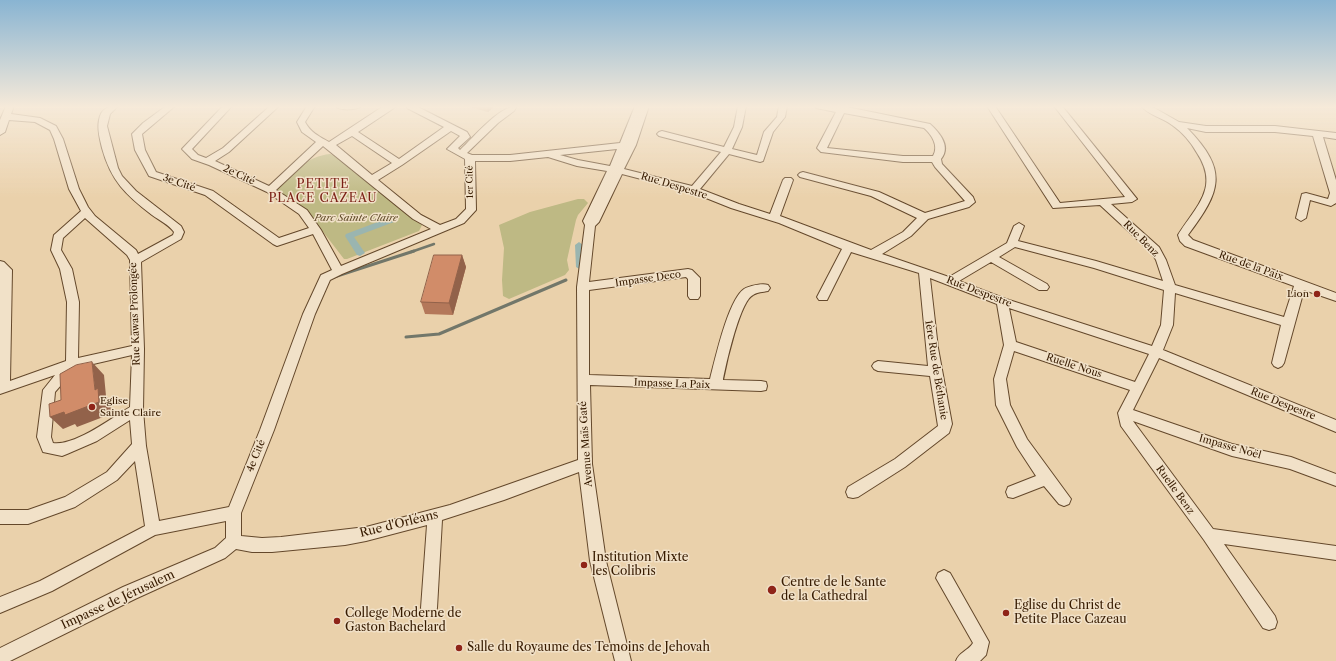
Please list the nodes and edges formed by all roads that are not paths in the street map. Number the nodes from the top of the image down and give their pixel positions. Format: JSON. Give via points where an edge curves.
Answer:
{"nodes":[{"id":1,"x":58,"y":137,"type":"edge"},
{"id":2,"x":104,"y":137,"type":"edge"},
{"id":3,"x":138,"y":137,"type":"edge"},
{"id":4,"x":198,"y":137,"type":"edge"},
{"id":5,"x":241,"y":137,"type":"edge"},
{"id":6,"x":316,"y":137,"type":"edge"},
{"id":7,"x":341,"y":137,"type":"edge"},
{"id":8,"x":359,"y":137,"type":"edge"},
{"id":9,"x":436,"y":137,"type":"edge"},
{"id":10,"x":463,"y":137,"type":"edge"},
{"id":11,"x":482,"y":137,"type":"edge"},
{"id":12,"x":630,"y":137,"type":"edge"},
{"id":13,"x":631,"y":137,"type":"edge"},
{"id":14,"x":673,"y":137,"type":"edge"},
{"id":15,"x":733,"y":137,"type":"edge"},
{"id":16,"x":767,"y":137,"type":"edge"},
{"id":17,"x":828,"y":137,"type":"edge"},
{"id":18,"x":936,"y":137,"type":"edge"},
{"id":19,"x":1012,"y":137,"type":"edge"},
{"id":20,"x":1083,"y":137,"type":"edge"},
{"id":21,"x":1189,"y":137,"type":"edge"},
{"id":22,"x":1318,"y":137,"type":"edge"},
{"id":23,"x":326,"y":144,"type":"junction"},
{"id":24,"x":627,"y":145,"type":"junction"},
{"id":25,"x":727,"y":151,"type":"junction"},
{"id":26,"x":547,"y":154,"type":"junction"},
{"id":27,"x":466,"y":156,"type":"junction"},
{"id":28,"x":936,"y":159,"type":"junction"},
{"id":29,"x":208,"y":161,"type":"junction"},
{"id":30,"x":399,"y":163,"type":"junction"},
{"id":31,"x":616,"y":170,"type":"junction"},
{"id":32,"x":803,"y":175,"type":"dead end"},
{"id":33,"x":373,"y":180,"type":"junction"},
{"id":34,"x":788,"y":180,"type":"dead end"},
{"id":35,"x":270,"y":190,"type":"junction"},
{"id":36,"x":694,"y":190,"type":"junction"},
{"id":37,"x":1103,"y":202,"type":"junction"},
{"id":38,"x":86,"y":212,"type":"junction"},
{"id":39,"x":924,"y":217,"type":"junction"},
{"id":40,"x":774,"y":218,"type":"junction"},
{"id":41,"x":1301,"y":218,"type":"dead end"},
{"id":42,"x":1018,"y":226,"type":"dead end"},
{"id":43,"x":316,"y":230,"type":"junction"},
{"id":44,"x":440,"y":230,"type":"junction"},
{"id":45,"x":1012,"y":243,"type":"junction"},
{"id":46,"x":848,"y":247,"type":"junction"},
{"id":47,"x":872,"y":254,"type":"junction"},
{"id":48,"x":991,"y":257,"type":"junction"},
{"id":49,"x":135,"y":260,"type":"junction"},
{"id":50,"x":0,"y":265,"type":"edge"},
{"id":51,"x":338,"y":270,"type":"junction"},
{"id":52,"x":924,"y":271,"type":"junction"},
{"id":53,"x":950,"y":281,"type":"junction"},
{"id":54,"x":1300,"y":284,"type":"junction"},
{"id":55,"x":1170,"y":286,"type":"junction"},
{"id":56,"x":583,"y":287,"type":"junction"},
{"id":57,"x":1043,"y":287,"type":"dead end"},
{"id":58,"x":764,"y":288,"type":"dead end"},
{"id":59,"x":694,"y":296,"type":"dead end"},
{"id":60,"x":823,"y":297,"type":"dead end"},
{"id":61,"x":1336,"y":297,"type":"edge"},
{"id":62,"x":1002,"y":302,"type":"junction"},
{"id":63,"x":1288,"y":323,"type":"junction"},
{"id":64,"x":1010,"y":345,"type":"junction"},
{"id":65,"x":138,"y":348,"type":"junction"},
{"id":66,"x":1156,"y":352,"type":"junction"},
{"id":67,"x":1278,"y":363,"type":"dead end"},
{"id":68,"x":72,"y":364,"type":"junction"},
{"id":69,"x":878,"y":366,"type":"dead end"},
{"id":70,"x":934,"y":372,"type":"junction"},
{"id":71,"x":583,"y":380,"type":"junction"},
{"id":72,"x":715,"y":385,"type":"junction"},
{"id":73,"x":761,"y":386,"type":"dead end"},
{"id":74,"x":2,"y":388,"type":"edge"},
{"id":75,"x":1138,"y":388,"type":"junction"},
{"id":76,"x":136,"y":410,"type":"junction"},
{"id":77,"x":1125,"y":413,"type":"junction"},
{"id":78,"x":1336,"y":426,"type":"edge"},
{"id":79,"x":139,"y":446,"type":"junction"},
{"id":80,"x":585,"y":464,"type":"junction"},
{"id":81,"x":1046,"y":478,"type":"junction"},
{"id":82,"x":1336,"y":480,"type":"edge"},
{"id":83,"x":853,"y":492,"type":"dead end"},
{"id":84,"x":1013,"y":492,"type":"dead end"},
{"id":85,"x":1064,"y":499,"type":"dead end"},
{"id":86,"x":234,"y":513,"type":"junction"},
{"id":87,"x":436,"y":516,"type":"junction"},
{"id":88,"x":0,"y":517,"type":"edge"},
{"id":89,"x":153,"y":529,"type":"junction"},
{"id":90,"x":1209,"y":535,"type":"junction"},
{"id":91,"x":234,"y":540,"type":"junction"},
{"id":92,"x":1336,"y":553,"type":"edge"},
{"id":93,"x":944,"y":578,"type":"dead end"},
{"id":94,"x":0,"y":605,"type":"edge"},
{"id":95,"x":429,"y":608,"type":"dead end"},
{"id":96,"x":1269,"y":622,"type":"dead end"},
{"id":97,"x":0,"y":657,"type":"edge"},
{"id":98,"x":622,"y":661,"type":"edge"},
{"id":99,"x":964,"y":661,"type":"edge"}],
"edges":[{"from":1,"to":38,"type":"street","name":"Rue Kawas Prolongée","via":[[74,189]]},
{"from":2,"to":49,"type":"street","via":[[113,168],[132,194],[179,232],[177,237]]},
{"from":3,"to":43,"type":"street","name":"3e Cité","via":[[140,150],[152,174],[209,193],[277,242]]},
{"from":4,"to":29,"type":"street","name":"2e Cité","via":[[187,150],[195,157]]},
{"from":5,"to":29,"type":"street"},
{"from":6,"to":23,"type":"street"},
{"from":7,"to":23,"type":"street"},
{"from":8,"to":30,"type":"street"},
{"from":9,"to":30,"type":"street"},
{"from":10,"to":27,"type":"street","via":[[452,149]]},
{"from":11,"to":27,"type":"street"},
{"from":12,"to":24,"type":"street","name":"Avenue Maïs Gaté"},
{"from":13,"to":24,"type":"street","name":"Avenue Maïs Gaté"},
{"from":14,"to":25,"type":"street"},
{"from":15,"to":25,"type":"street"},
{"from":16,"to":25,"type":"street","via":[[760,159]]},
{"from":17,"to":28,"type":"street","via":[[822,148],[824,150]]},
{"from":18,"to":28,"type":"street","via":[[942,150]]},
{"from":19,"to":37,"type":"street","via":[[1058,206]]},
{"from":20,"to":37,"type":"street","via":[[1132,198]]},
{"from":21,"to":54,"type":"street","name":"Rue de la Paix","via":[[1202,153],[1213,180],[1202,208],[1184,235],[1184,239]]},
{"from":22,"to":41,"type":"street","via":[[1335,193],[1331,202],[1306,196]]},
{"from":23,"to":33,"type":"street"},
{"from":23,"to":35,"type":"street"},
{"from":24,"to":26,"type":"street","name":"1er Cité"},
{"from":24,"to":31,"type":"street","name":"Avenue Maïs Gaté"},
{"from":25,"to":36,"type":"street"},
{"from":26,"to":27,"type":"street","name":"1er Cité","via":[[510,158]]},
{"from":26,"to":31,"type":"street","name":"Rue Despestre"},
{"from":27,"to":44,"type":"street","name":"1er Cité","via":[[471,210],[460,221]]},
{"from":28,"to":39,"type":"street","via":[[938,165],[970,202]]},
{"from":29,"to":35,"type":"street","name":"2e Cité"},
{"from":30,"to":33,"type":"street"},
{"from":31,"to":36,"type":"street","name":"Rue Despestre"},
{"from":31,"to":56,"type":"street","name":"Avenue Maïs Gaté","via":[[588,221],[590,225]]},
{"from":32,"to":39,"type":"street","via":[[875,194]]},
{"from":33,"to":44,"type":"street","via":[[417,217]]},
{"from":34,"to":40,"type":"street"},
{"from":35,"to":43,"type":"street","name":"2e Cité","via":[[303,212]]},
{"from":36,"to":40,"type":"street","name":"Rue Despestre"},
{"from":37,"to":55,"type":"street","name":"Rue Benz","via":[[1155,250]]},
{"from":38,"to":49,"type":"street","name":"Rue Kawas Prolongée","via":[[132,253]]},
{"from":38,"to":68,"type":"street","via":[[58,237],[56,250],[66,269],[73,302]]},
{"from":39,"to":47,"type":"street","via":[[907,234]]},
{"from":40,"to":46,"type":"street","name":"Rue Despestre"},
{"from":42,"to":45,"type":"street"},
{"from":43,"to":51,"type":"street","name":"2e Cité"},
{"from":44,"to":51,"type":"street","name":"4e Cité"},
{"from":45,"to":48,"type":"street"},
{"from":45,"to":55,"type":"street"},
{"from":46,"to":47,"type":"street","name":"Rue Despestre"},
{"from":46,"to":60,"type":"street"},
{"from":47,"to":52,"type":"street","name":"Rue Despestre"},
{"from":48,"to":53,"type":"street"},
{"from":48,"to":57,"type":"street"},
{"from":49,"to":65,"type":"street","name":"Rue Kawas Prolongée"},
{"from":50,"to":74,"type":"street","via":[[6,270]]},
{"from":51,"to":86,"type":"street","name":"4e Cité","via":[[325,278],[309,314]]},
{"from":52,"to":53,"type":"street","name":"Rue Despestre"},
{"from":52,"to":70,"type":"street","name":"1ère Rue de Béthanie"},
{"from":53,"to":62,"type":"street","name":"Rue Despestre"},
{"from":54,"to":61,"type":"street","name":"Rue de la Paix"},
{"from":54,"to":63,"type":"street"},
{"from":55,"to":63,"type":"street"},
{"from":55,"to":66,"type":"street","name":"Rue Benz","via":[[1167,325]]},
{"from":56,"to":59,"type":"street","name":"Impasse Deco","via":[[688,273],[694,278]]},
{"from":56,"to":71,"type":"street","name":"Avenue Maïs Gaté"},
{"from":58,"to":72,"type":"street","via":[[748,292],[741,301],[725,342]]},
{"from":62,"to":64,"type":"street"},
{"from":62,"to":66,"type":"street","name":"Rue Despestre"},
{"from":63,"to":67,"type":"street"},
{"from":64,"to":75,"type":"street","name":"Ruelle Nous"},
{"from":64,"to":81,"type":"street","via":[[1000,379],[1003,405],[1022,444]]},
{"from":65,"to":68,"type":"street"},
{"from":65,"to":76,"type":"street","name":"Rue Kawas Prolongée"},
{"from":66,"to":75,"type":"street"},
{"from":66,"to":78,"type":"street","name":"Rue Despestre"},
{"from":68,"to":74,"type":"street"},
{"from":68,"to":76,"type":"street","via":[[49,390],[44,437],[48,448],[62,450],[92,437]]},
{"from":69,"to":70,"type":"street"},
{"from":70,"to":83,"type":"street","name":"1ère Rue de Béthanie","via":[[944,429],[900,463]]},
{"from":71,"to":72,"type":"street","name":"Impasse La Paix"},
{"from":71,"to":80,"type":"street","name":"Avenue Maïs Gaté"},
{"from":72,"to":73,"type":"street","name":"Impasse La Paix"},
{"from":75,"to":77,"type":"street"},
{"from":76,"to":79,"type":"street","name":"Rue Kawas Prolongée"},
{"from":77,"to":82,"type":"street","name":"Impasse Noël","via":[[1232,450],[1291,463]]},
{"from":77,"to":90,"type":"street","name":"Ruelle Benz","via":[[1128,427]]},
{"from":79,"to":88,"type":"street","via":[[112,476],[70,502],[28,517]]},
{"from":79,"to":89,"type":"street","name":"Rue Kawas Prolongée"},
{"from":80,"to":87,"type":"street","name":"Rue d'Orléans"},
{"from":80,"to":98,"type":"street","name":"Avenue Maïs Gaté","via":[[598,561]]},
{"from":81,"to":84,"type":"street"},
{"from":81,"to":85,"type":"street"},
{"from":86,"to":89,"type":"street"},
{"from":86,"to":91,"type":"street"},
{"from":87,"to":91,"type":"street","name":"Rue d'Orléans","via":[[365,534],[280,545],[241,543]]},
{"from":87,"to":95,"type":"street"},
{"from":89,"to":94,"type":"street","via":[[46,586]]},
{"from":90,"to":92,"type":"street"},
{"from":90,"to":96,"type":"street","name":"Ruelle Benz"},
{"from":91,"to":97,"type":"street","name":"Impasse de Jérusalem","via":[[220,552],[129,593]]},
{"from":93,"to":99,"type":"street","via":[[981,642],[980,651]]}]}
